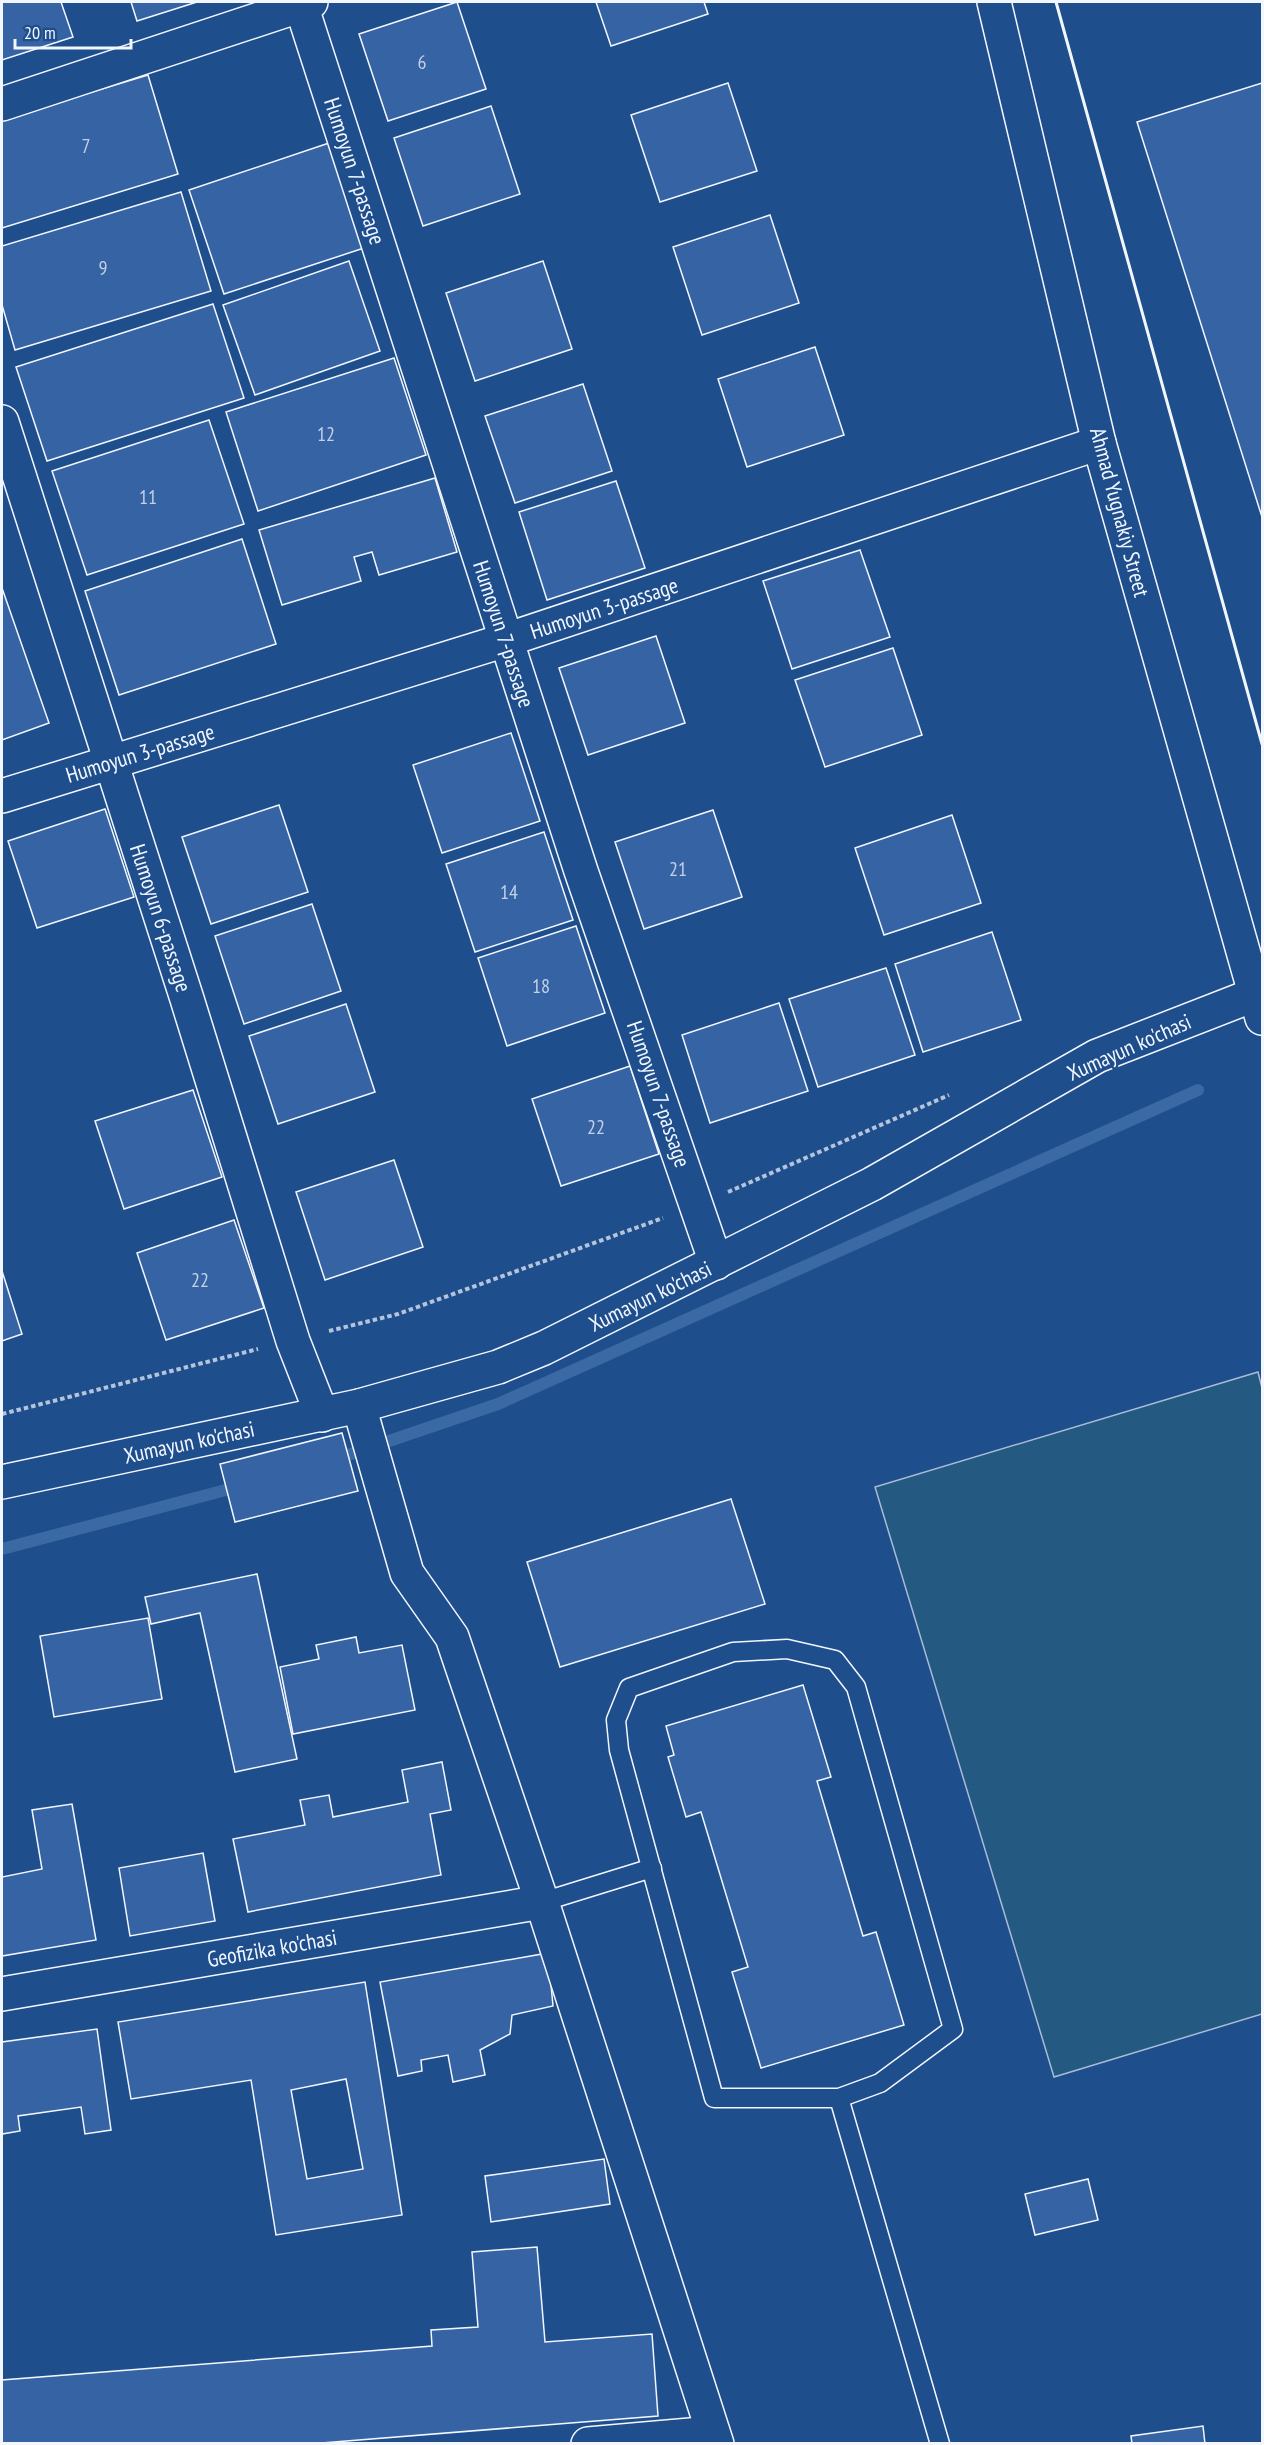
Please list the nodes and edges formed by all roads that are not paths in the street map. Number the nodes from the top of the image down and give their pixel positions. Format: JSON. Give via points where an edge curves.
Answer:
{"nodes":[{"id":1,"x":994,"y":2,"type":"edge"},
{"id":2,"x":304,"y":3,"type":"edge"},
{"id":3,"x":2,"y":104,"type":"edge"},
{"id":4,"x":2,"y":422,"type":"edge"},
{"id":5,"x":1099,"y":443,"type":"junction"},
{"id":6,"x":506,"y":640,"type":"junction"},
{"id":7,"x":110,"y":761,"type":"junction"},
{"id":8,"x":2,"y":796,"type":"edge"},
{"id":9,"x":1259,"y":1006,"type":"edge"},
{"id":10,"x":716,"y":1263,"type":"junction"},
{"id":11,"x":359,"y":1406,"type":"junction"},
{"id":12,"x":322,"y":1415,"type":"junction"},
{"id":13,"x":2,"y":1482,"type":"edge"},
{"id":14,"x":652,"y":1868,"type":"junction"},
{"id":15,"x":542,"y":1902,"type":"junction"},
{"id":16,"x":2,"y":1994,"type":"edge"},
{"id":17,"x":839,"y":2098,"type":"junction"},
{"id":18,"x":715,"y":2438,"type":"edge"},
{"id":19,"x":588,"y":2444,"type":"edge"},
{"id":20,"x":940,"y":2444,"type":"edge"}],
"edges":[{"from":1,"to":5,"type":"street","name":"Ahmad Yugnakiy Street"},
{"from":2,"to":3,"type":"street"},
{"from":2,"to":6,"type":"street","name":"Humoyun 7-passage"},
{"from":4,"to":7,"type":"street","name":"Humoyun 6-passage"},
{"from":5,"to":6,"type":"street","name":"Humoyun 3-passage"},
{"from":5,"to":9,"type":"street","name":"Ahmad Yugnakiy Street"},
{"from":6,"to":7,"type":"street","name":"Humoyun 3-passage"},
{"from":6,"to":10,"type":"street","name":"Humoyun 7-passage"},
{"from":7,"to":8,"type":"street","name":"Humoyun 3-passage"},
{"from":7,"to":12,"type":"street","name":"Humoyun 6-passage","via":[[292,1341]]},
{"from":9,"to":10,"type":"street","name":"Xumayun ko'chasi","via":[[1097,1056],[872,1184]]},
{"from":10,"to":11,"type":"street","name":"Xumayun ko'chasi","via":[[498,1367]]},
{"from":11,"to":12,"type":"street","name":"Xumayun ko'chasi"},
{"from":11,"to":15,"type":"street","via":[[407,1574],[452,1637]]},
{"from":12,"to":13,"type":"street","name":"Xumayun ko'chasi"},
{"from":14,"to":15,"type":"lane"},
{"from":14,"to":17,"type":"lane","via":[[714,2098]]},
{"from":14,"to":17,"type":"lane","via":[[619,1750],[616,1720],[629,1688],[733,1652],[787,1648],[835,1660],[856,1687],[953,2029],[880,2083]]},
{"from":15,"to":16,"type":"street","name":"Geofizika ko'chasi"},
{"from":15,"to":18,"type":"street"},
{"from":17,"to":20,"type":"lane"},
{"from":18,"to":19,"type":"street"}]}
